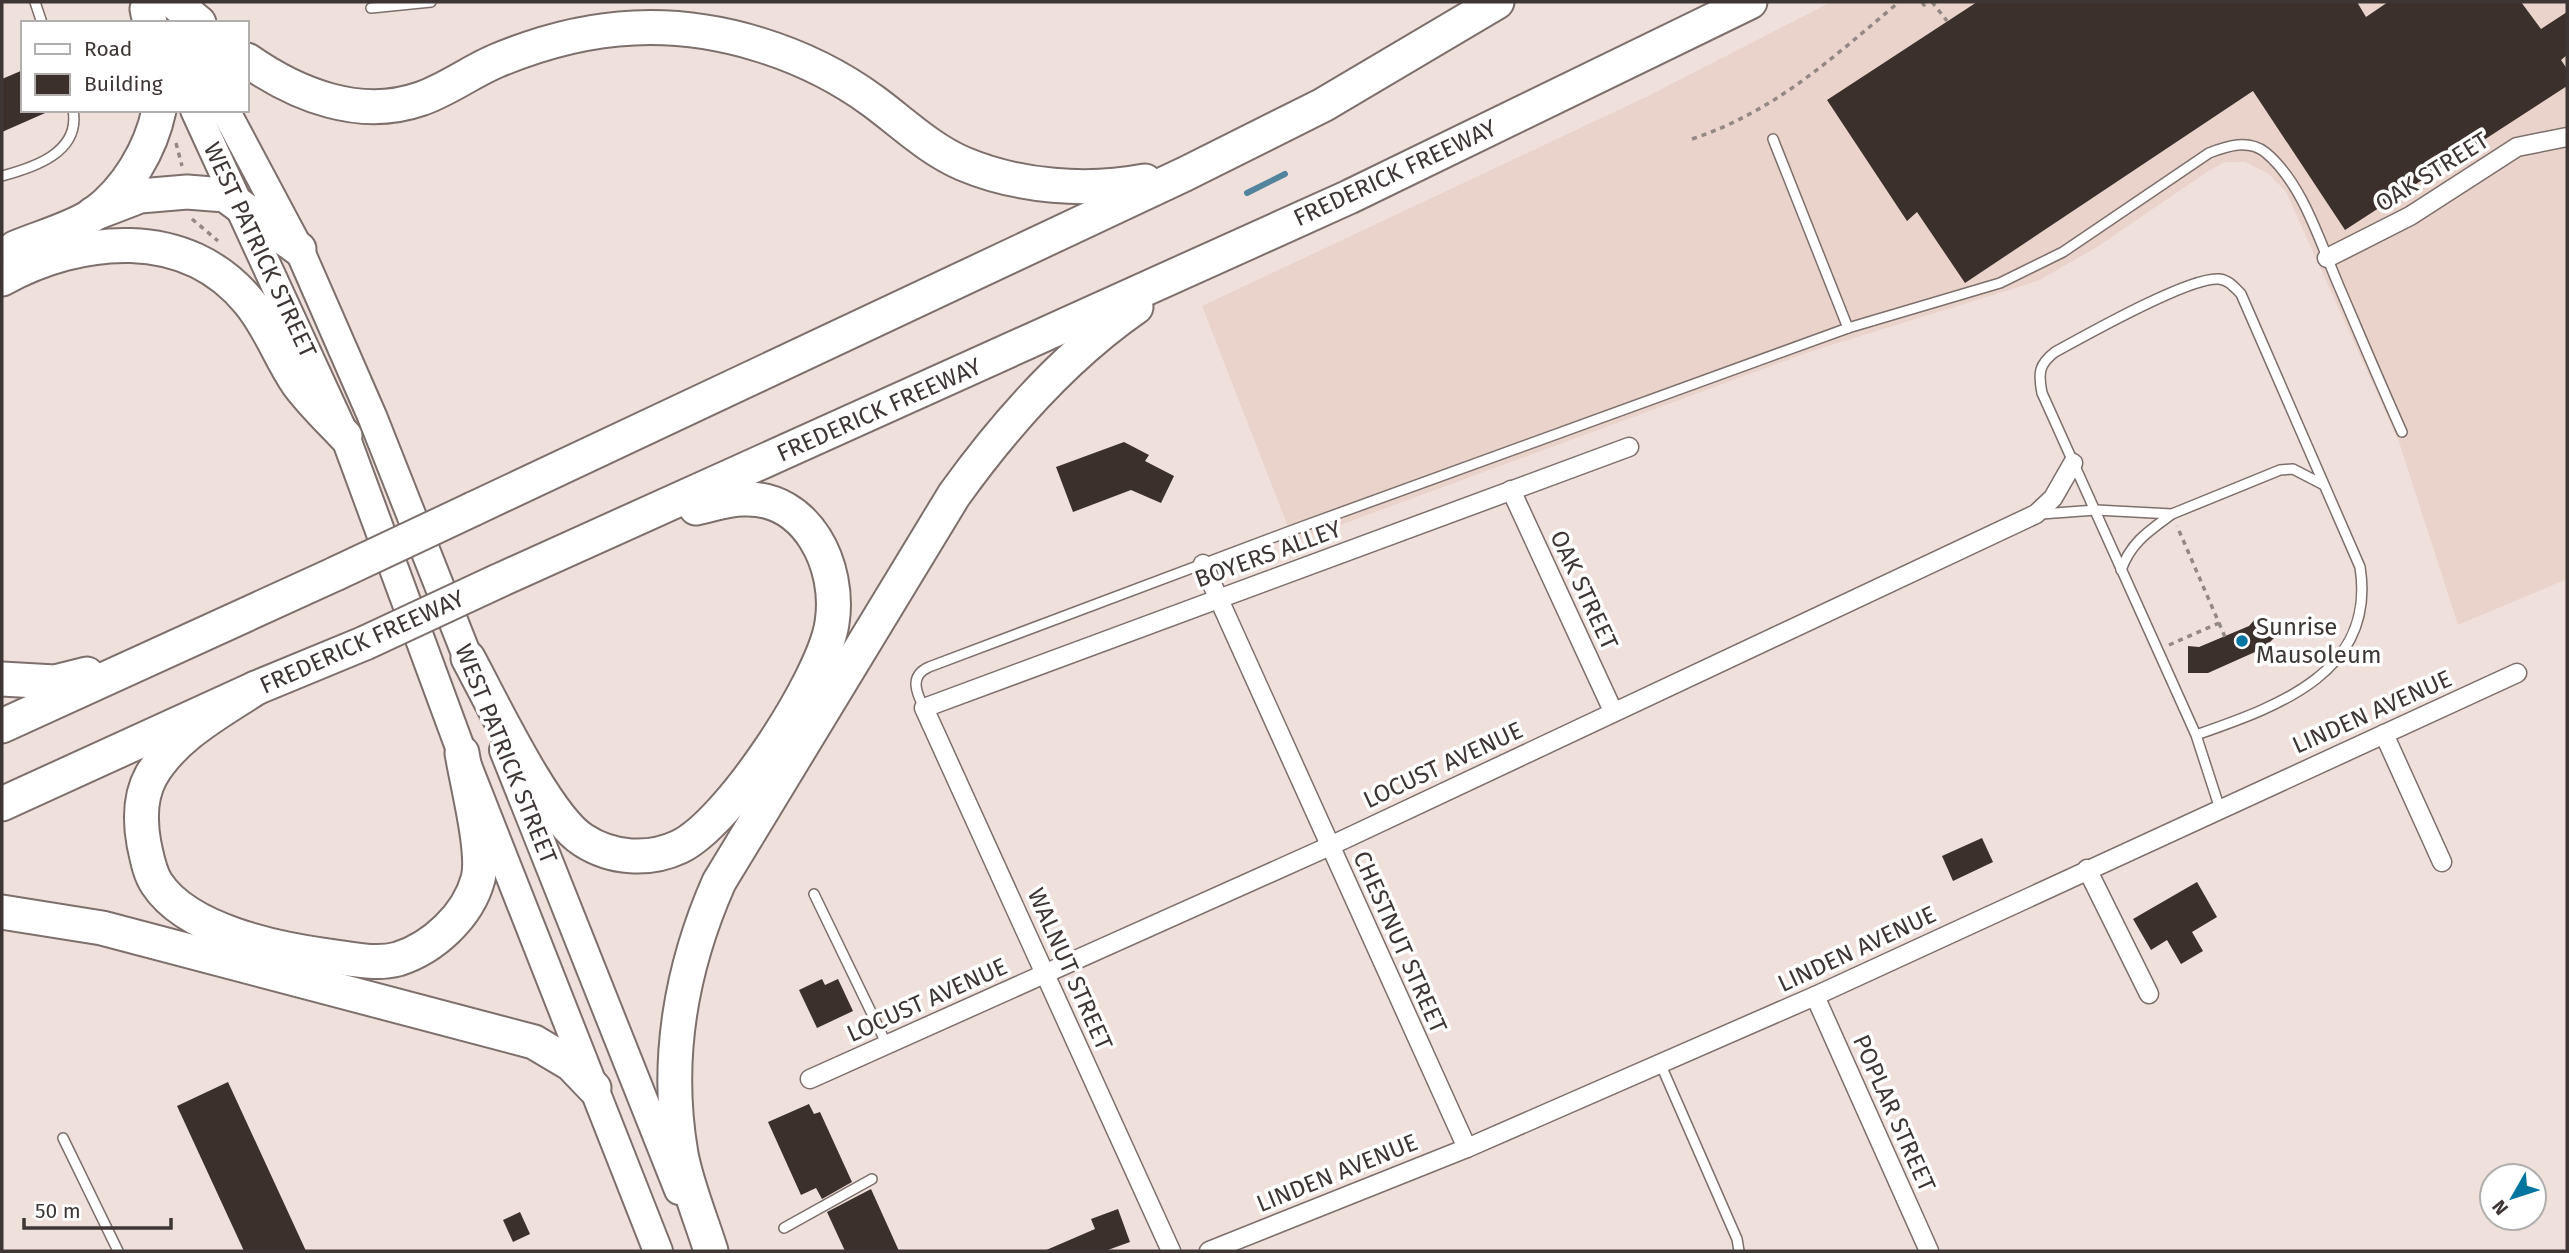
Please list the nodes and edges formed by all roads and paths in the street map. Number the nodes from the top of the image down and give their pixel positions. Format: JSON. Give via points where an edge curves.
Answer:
{"nodes":[{"id":1,"x":35,"y":2,"type":"edge"},
{"id":2,"x":431,"y":2,"type":"edge"},
{"id":3,"x":1497,"y":2,"type":"edge"},
{"id":4,"x":1750,"y":2,"type":"edge"},
{"id":5,"x":1899,"y":2,"type":"edge"},
{"id":6,"x":1922,"y":2,"type":"edge"},
{"id":7,"x":1930,"y":2,"type":"edge"},
{"id":8,"x":371,"y":8,"type":"dead end"},
{"id":9,"x":156,"y":10,"type":"edge"},
{"id":10,"x":41,"y":21,"type":"edge"},
{"id":11,"x":175,"y":21,"type":"edge"},
{"id":12,"x":192,"y":21,"type":"edge"},
{"id":13,"x":1947,"y":21,"type":"dead end"},
{"id":14,"x":248,"y":61,"type":"edge"},
{"id":15,"x":73,"y":112,"type":"edge"},
{"id":16,"x":196,"y":112,"type":"edge"},
{"id":17,"x":226,"y":112,"type":"edge"},
{"id":18,"x":167,"y":123,"type":"edge"},
{"id":19,"x":2567,"y":137,"type":"edge"},
{"id":20,"x":1692,"y":139,"type":"dead end"},
{"id":21,"x":1773,"y":139,"type":"dead end"},
{"id":22,"x":183,"y":170,"type":"dead end"},
{"id":23,"x":1185,"y":174,"type":"junction"},
{"id":24,"x":2,"y":176,"type":"edge"},
{"id":25,"x":1349,"y":197,"type":"junction"},
{"id":26,"x":241,"y":208,"type":"junction"},
{"id":27,"x":93,"y":214,"type":"junction"},
{"id":28,"x":299,"y":249,"type":"junction"},
{"id":29,"x":2,"y":254,"type":"edge"},
{"id":30,"x":2327,"y":258,"type":"junction"},
{"id":31,"x":2,"y":279,"type":"edge"},
{"id":32,"x":1848,"y":328,"type":"junction"},
{"id":33,"x":2402,"y":432,"type":"dead end"},
{"id":34,"x":345,"y":436,"type":"junction"},
{"id":35,"x":1629,"y":447,"type":"dead end"},
{"id":36,"x":2073,"y":463,"type":"junction"},
{"id":37,"x":2322,"y":484,"type":"junction"},
{"id":38,"x":1511,"y":490,"type":"junction"},
{"id":39,"x":2096,"y":510,"type":"junction"},
{"id":40,"x":2036,"y":514,"type":"junction"},
{"id":41,"x":2172,"y":514,"type":"junction"},
{"id":42,"x":642,"y":518,"type":"junction"},
{"id":43,"x":1203,"y":564,"type":"junction"},
{"id":44,"x":2121,"y":570,"type":"junction"},
{"id":45,"x":1218,"y":599,"type":"junction"},
{"id":46,"x":2219,"y":623,"type":"junction"},
{"id":47,"x":212,"y":630,"type":"junction"},
{"id":48,"x":2225,"y":637,"type":"dead end"},
{"id":49,"x":2157,"y":650,"type":"junction"},
{"id":50,"x":468,"y":658,"type":"junction"},
{"id":51,"x":2517,"y":673,"type":"dead end"},
{"id":52,"x":2,"y":678,"type":"edge"},
{"id":53,"x":256,"y":688,"type":"junction"},
{"id":54,"x":924,"y":708,"type":"junction"},
{"id":55,"x":1614,"y":710,"type":"junction"},
{"id":56,"x":2,"y":726,"type":"edge"},
{"id":57,"x":2384,"y":734,"type":"junction"},
{"id":58,"x":2196,"y":735,"type":"junction"},
{"id":59,"x":462,"y":753,"type":"junction"},
{"id":60,"x":2,"y":804,"type":"edge"},
{"id":61,"x":2220,"y":809,"type":"junction"},
{"id":62,"x":1330,"y":846,"type":"junction"},
{"id":63,"x":2442,"y":862,"type":"dead end"},
{"id":64,"x":2087,"y":869,"type":"junction"},
{"id":65,"x":814,"y":894,"type":"dead end"},
{"id":66,"x":2,"y":912,"type":"edge"},
{"id":67,"x":1045,"y":973,"type":"junction"},
{"id":68,"x":2149,"y":994,"type":"dead end"},
{"id":69,"x":1815,"y":996,"type":"junction"},
{"id":70,"x":887,"y":1045,"type":"junction"},
{"id":71,"x":1660,"y":1063,"type":"junction"},
{"id":72,"x":810,"y":1079,"type":"dead end"},
{"id":73,"x":594,"y":1088,"type":"junction"},
{"id":74,"x":63,"y":1138,"type":"dead end"},
{"id":75,"x":1466,"y":1147,"type":"junction"},
{"id":76,"x":872,"y":1179,"type":"dead end"},
{"id":77,"x":784,"y":1228,"type":"dead end"},
{"id":78,"x":117,"y":1251,"type":"edge"},
{"id":79,"x":658,"y":1251,"type":"edge"},
{"id":80,"x":704,"y":1251,"type":"edge"},
{"id":81,"x":711,"y":1251,"type":"edge"},
{"id":82,"x":1171,"y":1251,"type":"edge"},
{"id":83,"x":1209,"y":1251,"type":"edge"},
{"id":84,"x":1739,"y":1251,"type":"edge"},
{"id":85,"x":1929,"y":1251,"type":"edge"}],
"edges":[{"from":1,"to":10,"type":"lane"},
{"from":2,"to":8,"type":"lane"},
{"from":3,"to":23,"type":"highway","via":[[1323,105]]},
{"from":4,"to":25,"type":"highway","name":"FREDERICK FREEWAY"},
{"from":5,"to":20,"type":"path","via":[[1764,108]]},
{"from":6,"to":7,"type":"path"},
{"from":7,"to":13,"type":"path"},
{"from":9,"to":11,"type":"main road"},
{"from":9,"to":12,"type":"highway"},
{"from":14,"to":23,"type":"highway","via":[[319,98],[374,107],[420,99],[495,62],[563,39],[635,28],[709,33],[808,63],[871,100],[920,140],[963,164],[994,174],[1035,183],[1111,188]]},
{"from":15,"to":24,"type":"lane","via":[[71,130],[59,152],[40,165]]},
{"from":16,"to":26,"type":"main road","name":"WEST PATRICK STREET"},
{"from":17,"to":28,"type":"main road","name":"WEST PATRICK STREET"},
{"from":18,"to":22,"type":"path"},
{"from":18,"to":27,"type":"highway","via":[[119,189]]},
{"from":19,"to":30,"type":"street","name":"OAK STREET","via":[[2517,147],[2410,216]]},
{"from":21,"to":32,"type":"lane"},
{"from":23,"to":47,"type":"highway","bridge":true},
{"from":25,"to":42,"type":"highway","name":"FREDERICK FREEWAY"},
{"from":25,"to":81,"type":"highway","via":[[1133,309],[1026,404],[954,495],[777,783],[705,912],[683,986],[677,1028],[674,1094],[681,1156]]},
{"from":26,"to":27,"type":"highway","via":[[225,195],[187,192],[140,196]]},
{"from":26,"to":28,"type":"highway"},
{"from":26,"to":34,"type":"main road","name":"WEST PATRICK STREET"},
{"from":27,"to":29,"type":"highway"},
{"from":28,"to":50,"type":"main road","name":"WEST PATRICK STREET","via":[[372,416]]},
{"from":30,"to":32,"type":"lane","via":[[2285,175],[2264,151],[2239,144],[2209,153],[2063,252],[2000,283]]},
{"from":30,"to":33,"type":"lane"},
{"from":31,"to":34,"type":"highway","via":[[48,257],[106,244],[138,245],[190,258],[216,273],[250,303],[299,384]]},
{"from":32,"to":43,"type":"lane"},
{"from":34,"to":59,"type":"main road","name":"WEST PATRICK STREET"},
{"from":35,"to":38,"type":"street","name":"BOYERS ALLEY"},
{"from":36,"to":37,"type":"lane","via":[[2042,393],[2039,370],[2045,360],[2172,293],[2208,279],[2221,279],[2241,294]]},
{"from":36,"to":39,"type":"lane"},
{"from":36,"to":40,"type":"street","name":"LOCUST AVENUE","via":[[2053,498]]},
{"from":37,"to":41,"type":"lane","via":[[2293,469],[2280,470]]},
{"from":37,"to":58,"type":"lane","via":[[2360,567],[2363,602],[2350,638],[2309,687],[2253,715]]},
{"from":38,"to":45,"type":"street","name":"BOYERS ALLEY"},
{"from":38,"to":55,"type":"street","name":"OAK STREET"},
{"from":39,"to":40,"type":"lane"},
{"from":39,"to":41,"type":"lane"},
{"from":39,"to":44,"type":"lane"},
{"from":40,"to":55,"type":"street","name":"LOCUST AVENUE"},
{"from":41,"to":44,"type":"lane","via":[[2128,550]]},
{"from":41,"to":46,"type":"path"},
{"from":42,"to":50,"type":"highway","via":[[743,499],[787,510],[806,525],[820,545],[834,594],[832,625],[810,681],[768,752],[731,802],[696,837],[659,853],[633,857],[582,840],[562,820]]},
{"from":42,"to":53,"type":"highway","name":"FREDERICK FREEWAY","bridge":true},
{"from":43,"to":45,"type":"street","name":"CHESTNUT STREET"},
{"from":43,"to":54,"type":"lane","via":[[921,671],[916,691]]},
{"from":44,"to":49,"type":"lane"},
{"from":45,"to":54,"type":"street","name":"BOYERS ALLEY"},
{"from":45,"to":62,"type":"street","name":"CHESTNUT STREET"},
{"from":46,"to":48,"type":"path"},
{"from":46,"to":49,"type":"path"},
{"from":47,"to":52,"type":"highway","via":[[74,679]]},
{"from":47,"to":56,"type":"highway"},
{"from":49,"to":58,"type":"lane"},
{"from":50,"to":80,"type":"main road","name":"WEST PATRICK STREET"},
{"from":51,"to":57,"type":"street","name":"LINDEN AVENUE"},
{"from":53,"to":59,"type":"highway","via":[[189,732],[151,777],[142,805],[142,833],[156,883],[190,915],[230,932],[302,952],[376,962],[396,959],[439,938],[478,879],[478,850]]},
{"from":53,"to":60,"type":"highway","name":"FREDERICK FREEWAY"},
{"from":54,"to":67,"type":"street","name":"WALNUT STREET"},
{"from":55,"to":62,"type":"street","name":"LOCUST AVENUE"},
{"from":57,"to":61,"type":"street","name":"LINDEN AVENUE"},
{"from":57,"to":63,"type":"street"},
{"from":58,"to":61,"type":"lane"},
{"from":59,"to":73,"type":"main road","name":"WEST PATRICK STREET"},
{"from":61,"to":64,"type":"street","name":"LINDEN AVENUE"},
{"from":62,"to":67,"type":"street","name":"LOCUST AVENUE"},
{"from":62,"to":75,"type":"street","name":"CHESTNUT STREET"},
{"from":64,"to":68,"type":"street"},
{"from":64,"to":69,"type":"street","name":"LINDEN AVENUE"},
{"from":65,"to":70,"type":"lane"},
{"from":66,"to":73,"type":"highway","via":[[102,928],[534,1042],[571,1064]]},
{"from":67,"to":70,"type":"street","name":"LOCUST AVENUE"},
{"from":67,"to":82,"type":"street","name":"WALNUT STREET"},
{"from":69,"to":71,"type":"street","name":"LINDEN AVENUE"},
{"from":69,"to":85,"type":"street","name":"POPLAR STREET"},
{"from":70,"to":72,"type":"street","name":"LOCUST AVENUE"},
{"from":71,"to":75,"type":"street","name":"LINDEN AVENUE"},
{"from":71,"to":84,"type":"lane"},
{"from":73,"to":79,"type":"main road","name":"WEST PATRICK STREET"},
{"from":74,"to":78,"type":"lane"},
{"from":75,"to":83,"type":"street","name":"LINDEN AVENUE"},
{"from":76,"to":77,"type":"lane"}]}
